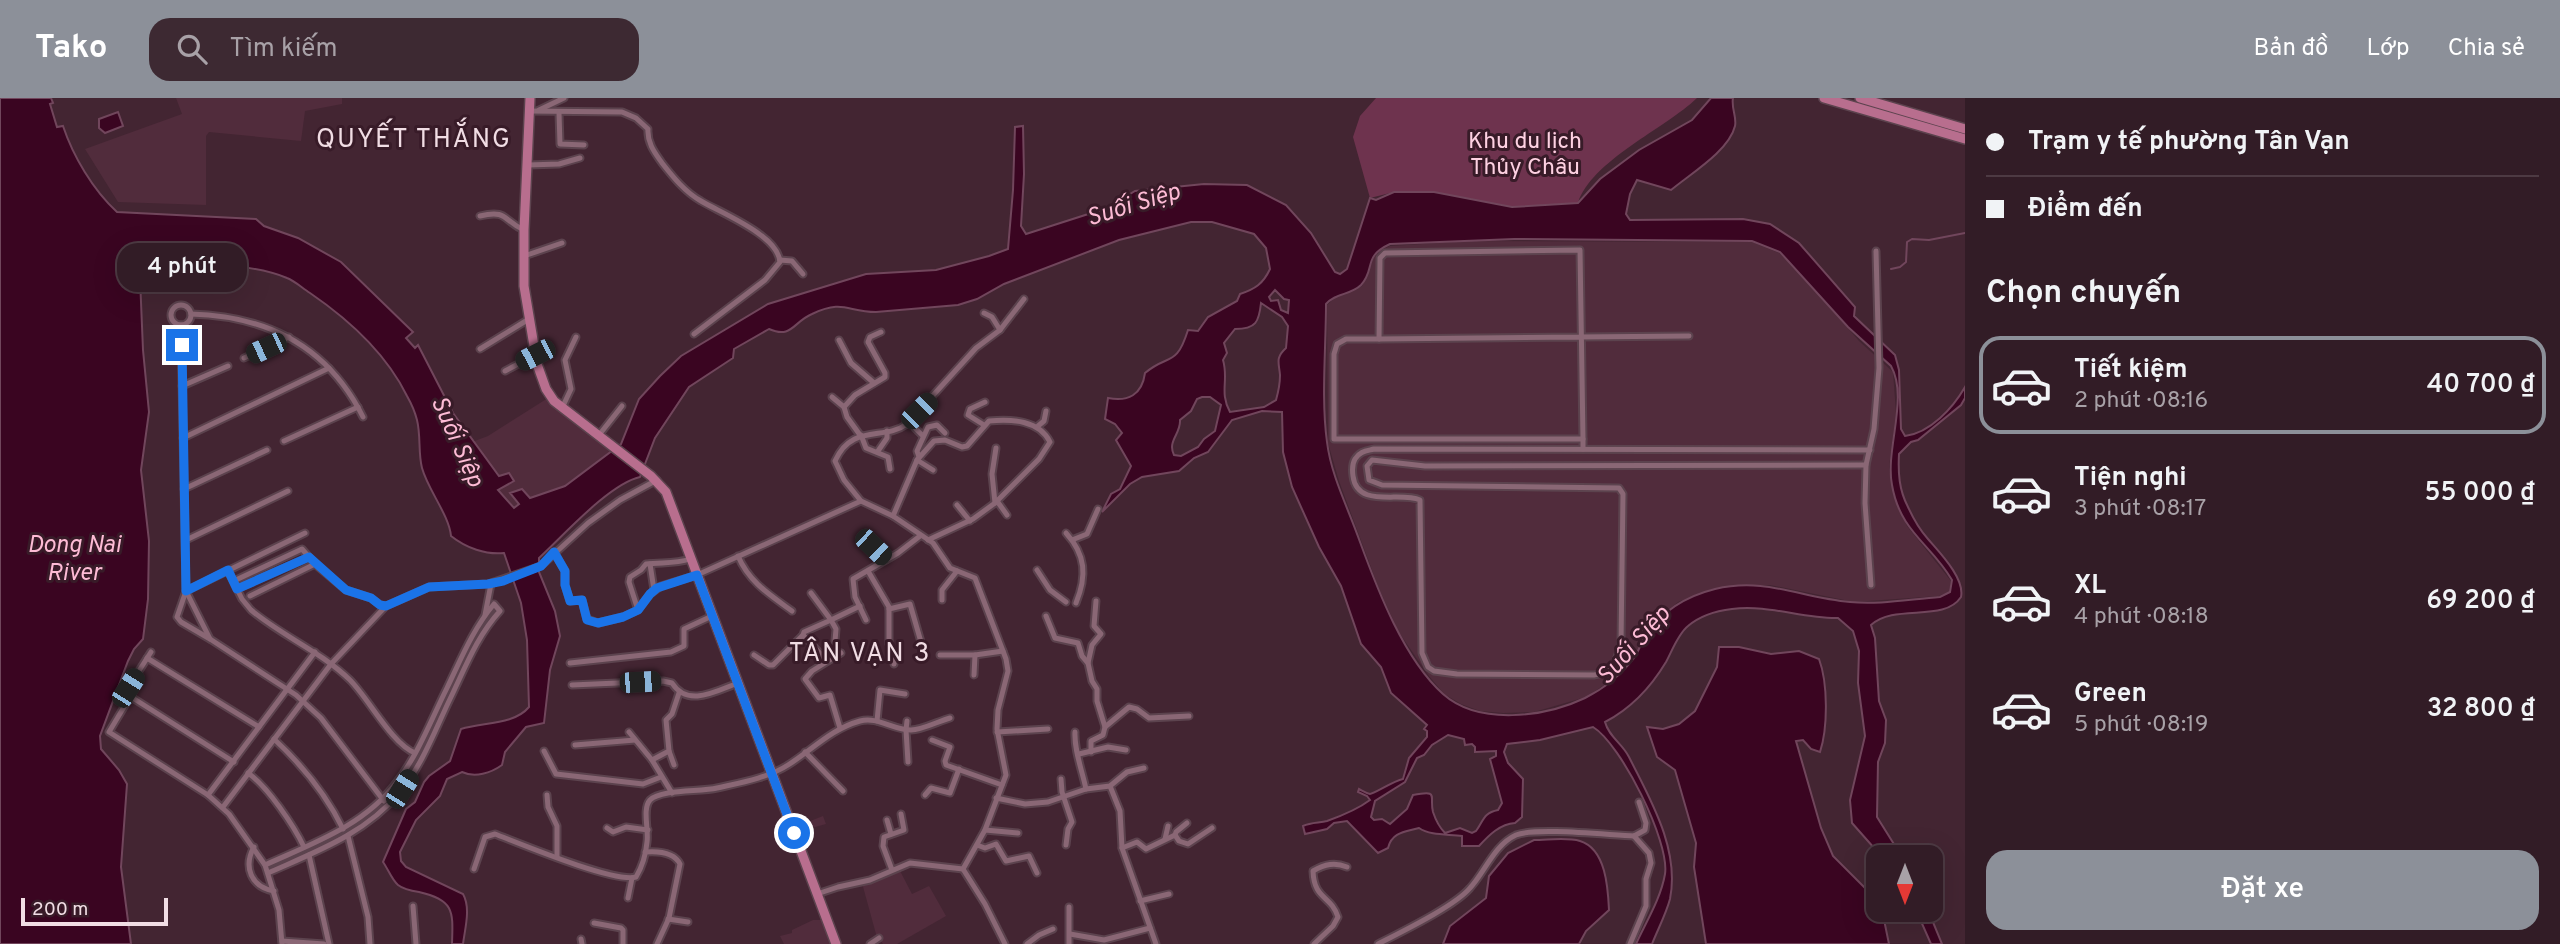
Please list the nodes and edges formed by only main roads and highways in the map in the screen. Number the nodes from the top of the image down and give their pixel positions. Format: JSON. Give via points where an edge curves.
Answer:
{"nodes":[{"id":1,"x":530,"y":98,"type":"edge"},
{"id":2,"x":1824,"y":98,"type":"edge"},
{"id":3,"x":1860,"y":98,"type":"edge"},
{"id":4,"x":1965,"y":129,"type":"edge"},
{"id":5,"x":1965,"y":139,"type":"edge"},
{"id":6,"x":836,"y":944,"type":"edge"}],
"edges":[{"from":1,"to":6,"type":"main road","via":[[524,286],[535,355],[546,389],[562,408],[654,478],[669,498]]},
{"from":2,"to":5,"type":"main road"},
{"from":3,"to":4,"type":"main road"}]}
